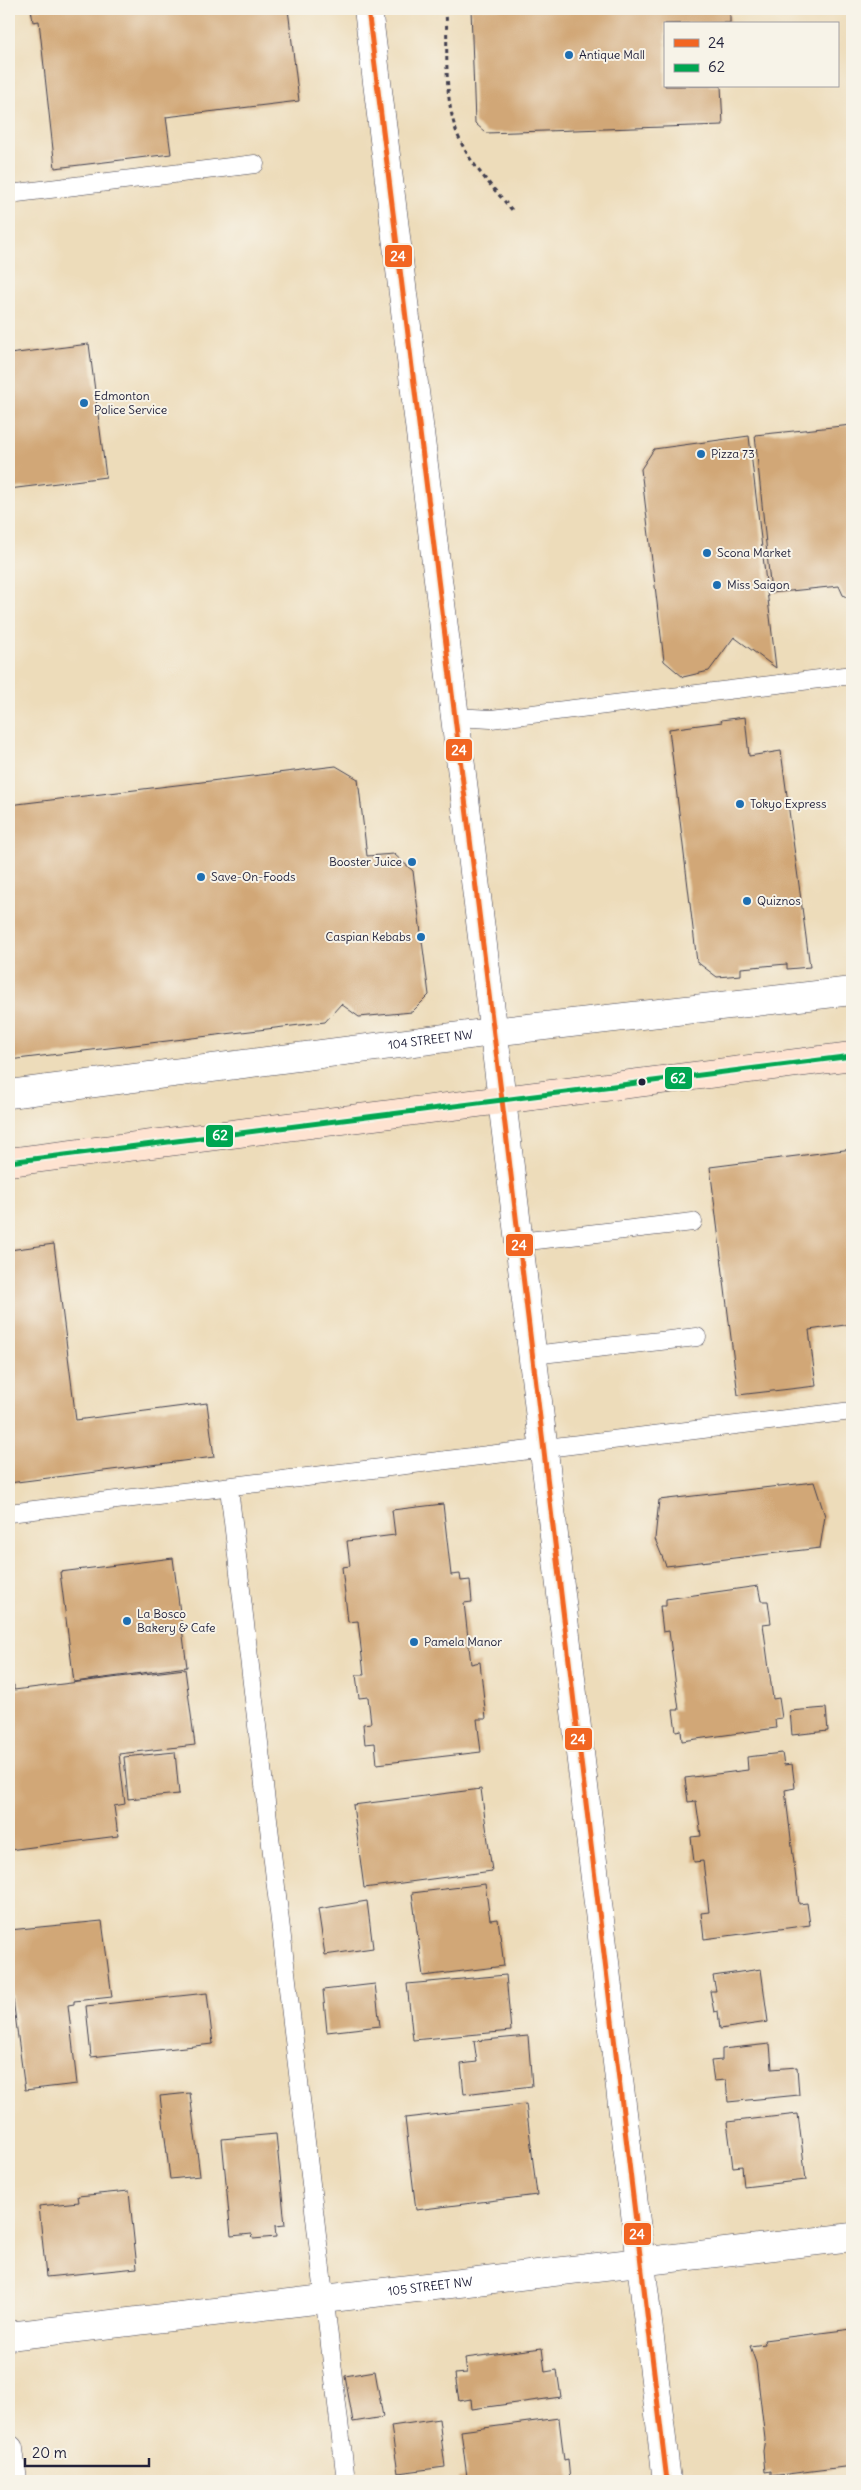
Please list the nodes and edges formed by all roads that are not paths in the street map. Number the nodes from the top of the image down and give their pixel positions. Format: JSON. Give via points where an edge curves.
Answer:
{"nodes":[{"id":1,"x":368,"y":9,"type":"edge"},
{"id":2,"x":255,"y":164,"type":"dead end"},
{"id":3,"x":9,"y":194,"type":"edge"},
{"id":4,"x":852,"y":675,"type":"edge"},
{"id":5,"x":454,"y":717,"type":"junction"},
{"id":6,"x":852,"y":991,"type":"edge"},
{"id":7,"x":492,"y":1032,"type":"junction"},
{"id":8,"x":852,"y":1056,"type":"edge"},
{"id":9,"x":9,"y":1094,"type":"edge"},
{"id":10,"x":502,"y":1100,"type":"junction"},
{"id":11,"x":9,"y":1162,"type":"edge"},
{"id":12,"x":693,"y":1222,"type":"dead end"},
{"id":13,"x":519,"y":1242,"type":"junction"},
{"id":14,"x":697,"y":1337,"type":"dead end"},
{"id":15,"x":532,"y":1355,"type":"junction"},
{"id":16,"x":852,"y":1411,"type":"edge"},
{"id":17,"x":543,"y":1449,"type":"junction"},
{"id":18,"x":229,"y":1488,"type":"junction"},
{"id":19,"x":9,"y":1513,"type":"edge"},
{"id":20,"x":852,"y":2237,"type":"edge"},
{"id":21,"x":641,"y":2263,"type":"junction"},
{"id":22,"x":325,"y":2300,"type":"junction"},
{"id":23,"x":9,"y":2336,"type":"edge"},
{"id":24,"x":9,"y":2449,"type":"edge"},
{"id":25,"x":13,"y":2481,"type":"edge"},
{"id":26,"x":346,"y":2481,"type":"edge"},
{"id":27,"x":666,"y":2481,"type":"edge"}],
"edges":[{"from":1,"to":5,"type":"street"},
{"from":2,"to":3,"type":"lane"},
{"from":4,"to":5,"type":"lane","via":[[491,719]]},
{"from":5,"to":7,"type":"street"},
{"from":6,"to":7,"type":"street","name":"104 STREET NW"},
{"from":7,"to":9,"type":"street","name":"104 STREET NW"},
{"from":7,"to":10,"type":"street"},
{"from":8,"to":10,"type":"main road"},
{"from":10,"to":11,"type":"main road"},
{"from":10,"to":13,"type":"street"},
{"from":12,"to":13,"type":"lane"},
{"from":13,"to":15,"type":"street"},
{"from":14,"to":15,"type":"lane"},
{"from":15,"to":17,"type":"street"},
{"from":16,"to":17,"type":"lane"},
{"from":17,"to":18,"type":"lane"},
{"from":17,"to":21,"type":"street"},
{"from":18,"to":19,"type":"lane"},
{"from":18,"to":22,"type":"lane"},
{"from":20,"to":21,"type":"street","name":"105 STREET NW"},
{"from":21,"to":22,"type":"street","name":"105 STREET NW"},
{"from":21,"to":27,"type":"street"},
{"from":22,"to":23,"type":"street","name":"105 STREET NW"},
{"from":22,"to":26,"type":"lane"},
{"from":24,"to":25,"type":"street"}]}
